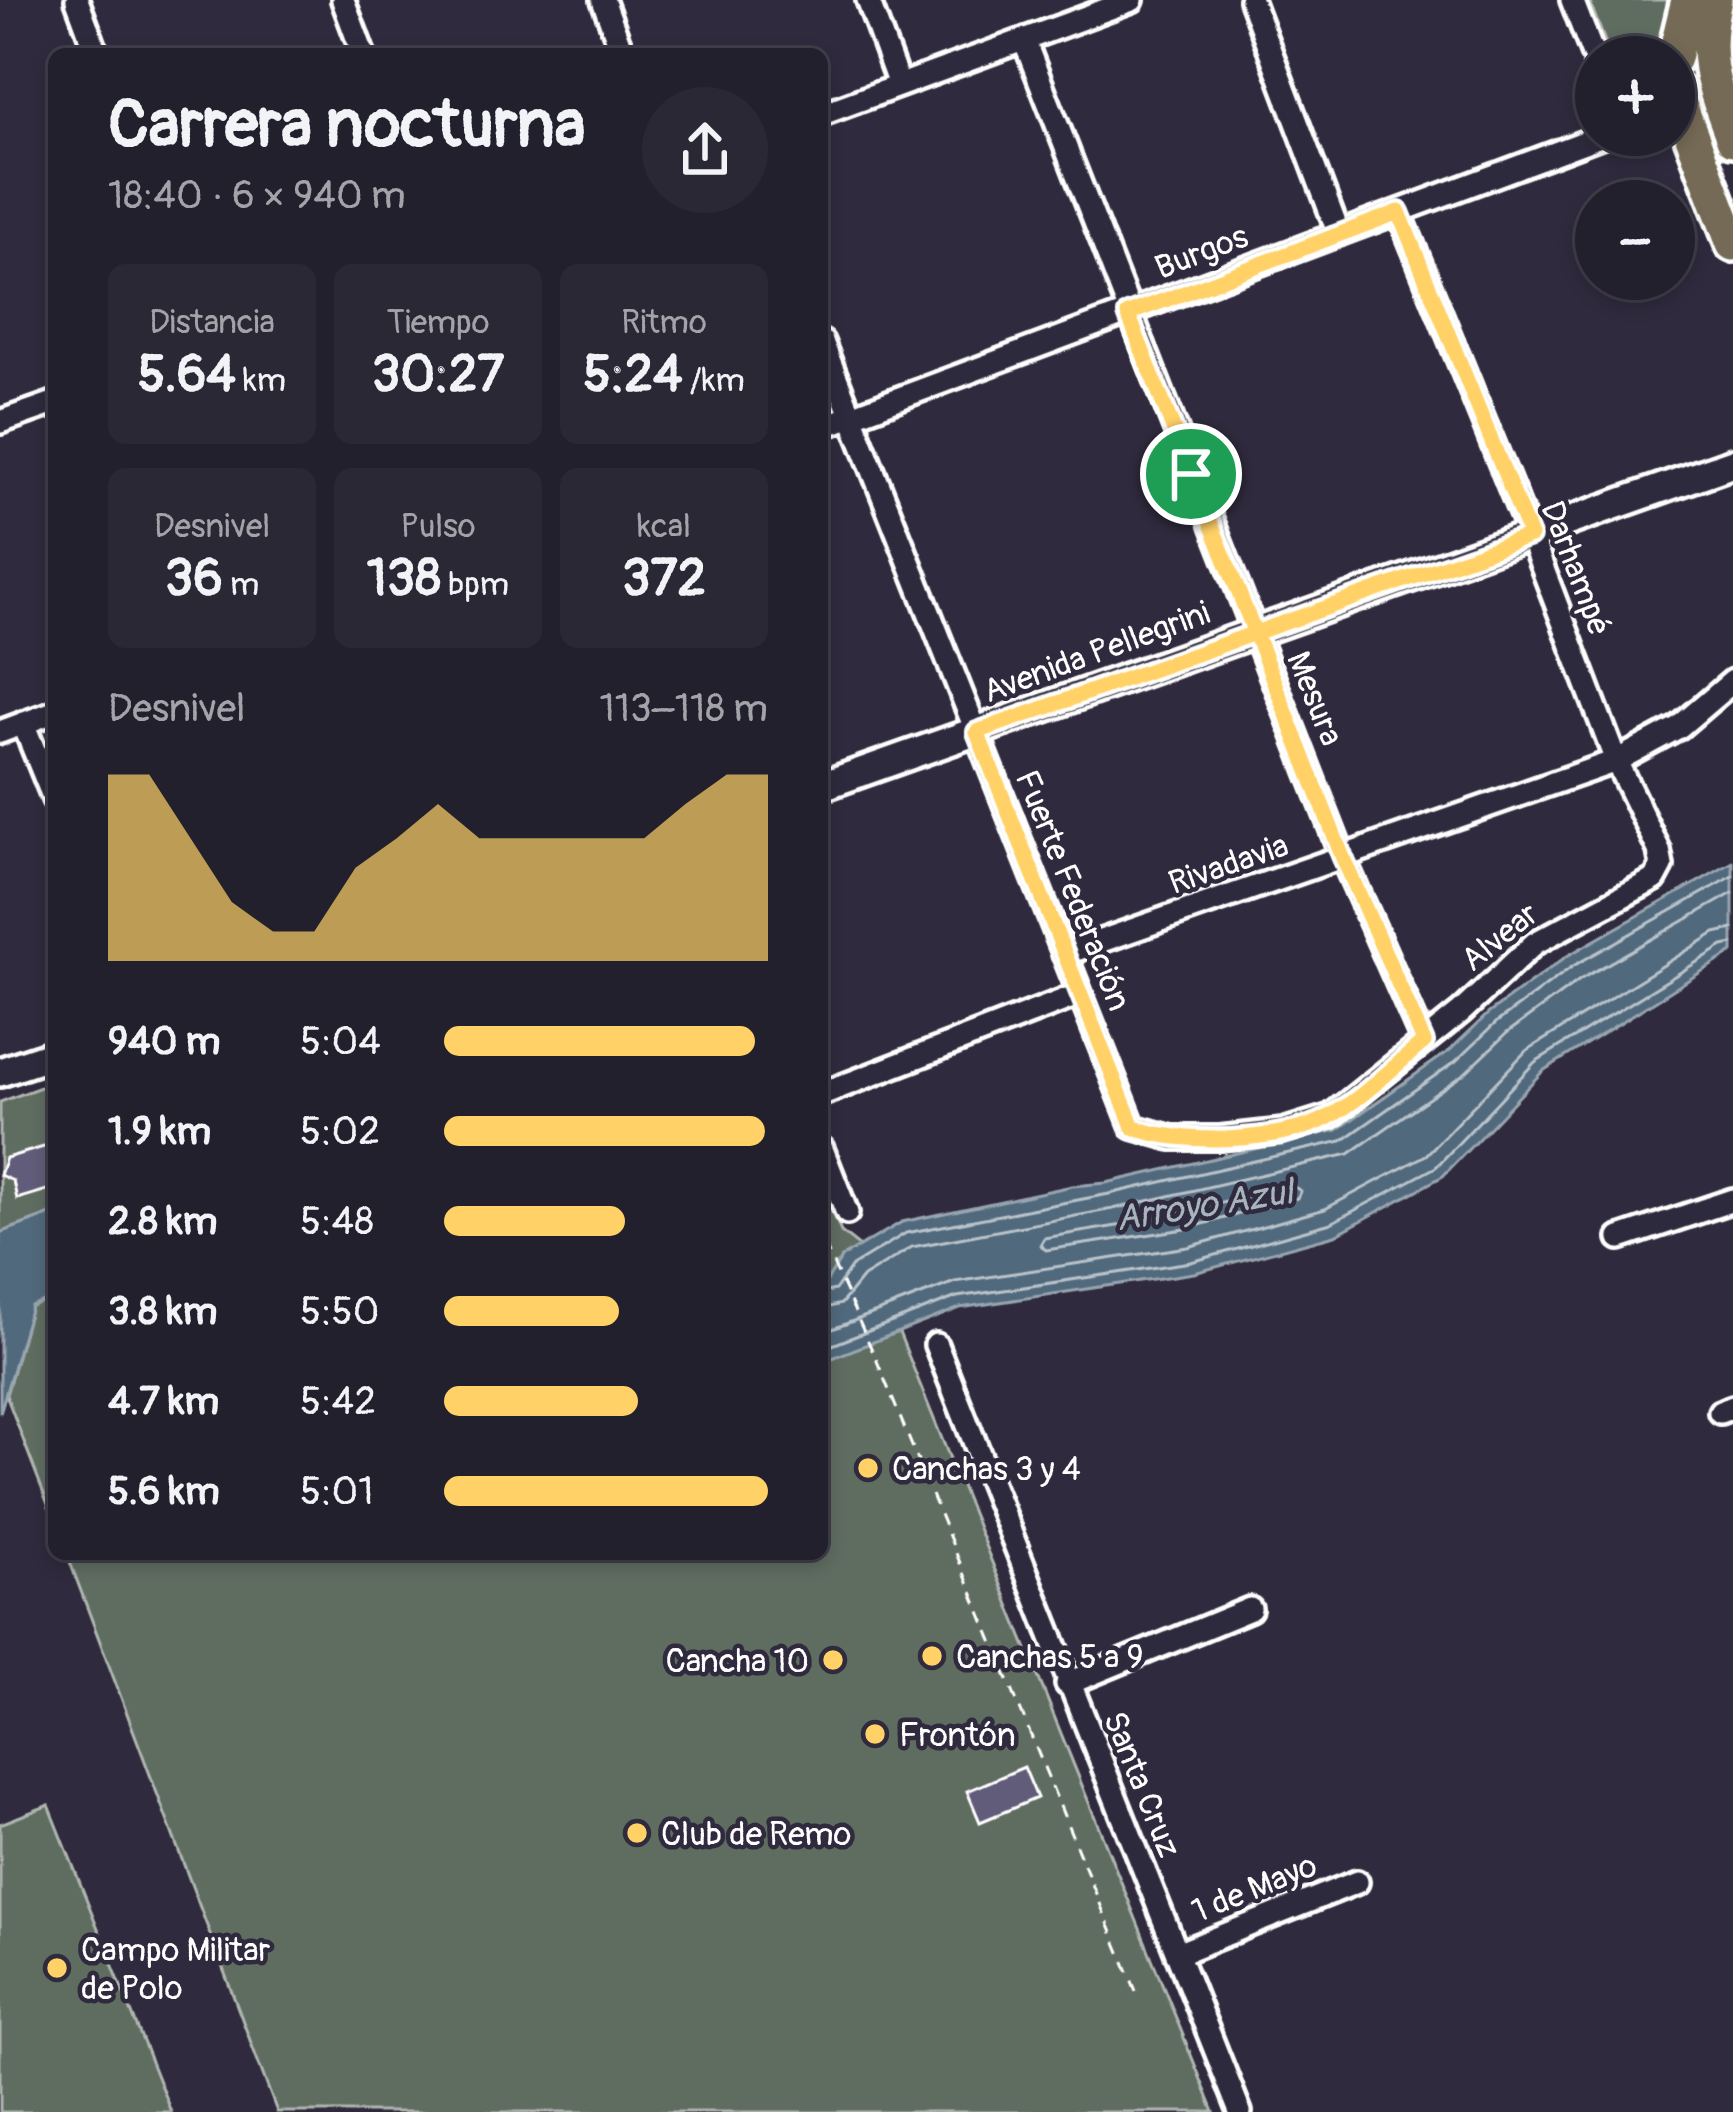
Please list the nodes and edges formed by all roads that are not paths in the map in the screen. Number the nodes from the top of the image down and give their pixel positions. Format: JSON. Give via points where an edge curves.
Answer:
{"nodes":[{"id":1,"x":77,"y":0,"type":"edge"},
{"id":2,"x":344,"y":0,"type":"edge"},
{"id":3,"x":603,"y":0,"type":"edge"},
{"id":4,"x":868,"y":0,"type":"edge"},
{"id":5,"x":1251,"y":0,"type":"edge"},
{"id":6,"x":1572,"y":0,"type":"edge"},
{"id":7,"x":1688,"y":0,"type":"edge"},
{"id":8,"x":1715,"y":0,"type":"edge"},
{"id":9,"x":1128,"y":1,"type":"edge"},
{"id":10,"x":1586,"y":36,"type":"edge"},
{"id":11,"x":1679,"y":36,"type":"edge"},
{"id":12,"x":1024,"y":40,"type":"junction"},
{"id":13,"x":95,"y":48,"type":"edge"},
{"id":14,"x":361,"y":48,"type":"edge"},
{"id":15,"x":621,"y":48,"type":"edge"},
{"id":16,"x":899,"y":85,"type":"junction"},
{"id":17,"x":1715,"y":92,"type":"junction"},
{"id":18,"x":1695,"y":96,"type":"edge"},
{"id":19,"x":828,"y":111,"type":"edge"},
{"id":20,"x":1733,"y":139,"type":"edge"},
{"id":21,"x":1575,"y":146,"type":"edge"},
{"id":22,"x":1695,"y":148,"type":"edge"},
{"id":23,"x":1399,"y":212,"type":"junction"},
{"id":24,"x":1339,"y":234,"type":"junction"},
{"id":25,"x":1733,"y":244,"type":"edge"},
{"id":26,"x":1128,"y":314,"type":"junction"},
{"id":27,"x":828,"y":356,"type":"edge"},
{"id":28,"x":48,"y":405,"type":"edge"},
{"id":29,"x":852,"y":416,"type":"junction"},
{"id":30,"x":0,"y":422,"type":"edge"},
{"id":31,"x":828,"y":426,"type":"edge"},
{"id":32,"x":1733,"y":463,"type":"edge"},
{"id":33,"x":1530,"y":536,"type":"junction"},
{"id":34,"x":1255,"y":633,"type":"junction"},
{"id":35,"x":1733,"y":681,"type":"edge"},
{"id":36,"x":48,"y":714,"type":"edge"},
{"id":37,"x":23,"y":723,"type":"junction"},
{"id":38,"x":0,"y":732,"type":"edge"},
{"id":39,"x":977,"y":732,"type":"junction"},
{"id":40,"x":1616,"y":761,"type":"junction"},
{"id":41,"x":48,"y":784,"type":"edge"},
{"id":42,"x":828,"y":784,"type":"edge"},
{"id":43,"x":1343,"y":858,"type":"junction"},
{"id":44,"x":1655,"y":879,"type":"joint"},
{"id":45,"x":1064,"y":954,"type":"junction"},
{"id":46,"x":1080,"y":994,"type":"junction"},
{"id":47,"x":1424,"y":1042,"type":"junction"},
{"id":48,"x":48,"y":1056,"type":"edge"},
{"id":49,"x":0,"y":1072,"type":"edge"},
{"id":50,"x":828,"y":1092,"type":"edge"},
{"id":51,"x":1133,"y":1127,"type":"joint"},
{"id":52,"x":828,"y":1164,"type":"edge"},
{"id":53,"x":1733,"y":1200,"type":"edge"},
{"id":54,"x":847,"y":1213,"type":"dead end"},
{"id":55,"x":1620,"y":1238,"type":"dead end"},
{"id":56,"x":936,"y":1345,"type":"dead end"},
{"id":57,"x":1250,"y":1609,"type":"dead end"},
{"id":58,"x":1067,"y":1684,"type":"junction"},
{"id":59,"x":1357,"y":1882,"type":"dead end"},
{"id":60,"x":1177,"y":1954,"type":"junction"},
{"id":61,"x":1240,"y":2112,"type":"edge"}],
"edges":[{"from":1,"to":13,"type":"street"},
{"from":2,"to":14,"type":"street"},
{"from":3,"to":15,"type":"street"},
{"from":4,"to":16,"type":"street"},
{"from":5,"to":24,"type":"street"},
{"from":6,"to":10,"type":"street"},
{"from":7,"to":11,"type":"main road"},
{"from":8,"to":17,"type":"main road","via":[[1706,49]]},
{"from":9,"to":12,"type":"street"},
{"from":12,"to":16,"type":"street"},
{"from":12,"to":26,"type":"street","name":"Mesura"},
{"from":16,"to":19,"type":"street"},
{"from":17,"to":18,"type":"street"},
{"from":17,"to":20,"type":"main road"},
{"from":21,"to":23,"type":"street","name":"Burgos"},
{"from":22,"to":25,"type":"main road"},
{"from":23,"to":24,"type":"street","name":"Burgos"},
{"from":23,"to":33,"type":"street","name":"Darhampé"},
{"from":24,"to":26,"type":"street","name":"Burgos"},
{"from":26,"to":29,"type":"street","name":"Burgos"},
{"from":26,"to":34,"type":"street","name":"Mesura"},
{"from":27,"to":29,"type":"street","name":"Fuerte Federación"},
{"from":28,"to":30,"type":"street"},
{"from":29,"to":31,"type":"street","name":"Burgos"},
{"from":29,"to":39,"type":"street","name":"Fuerte Federación"},
{"from":32,"to":33,"type":"main road","name":"Avenida Pellegrini"},
{"from":33,"to":34,"type":"main road","name":"Avenida Pellegrini"},
{"from":33,"to":40,"type":"street","name":"Darhampé"},
{"from":34,"to":39,"type":"main road","name":"Avenida Pellegrini"},
{"from":34,"to":43,"type":"street","name":"Mesura"},
{"from":35,"to":40,"type":"street","name":"Rivadavia","via":[[1679,727]]},
{"from":36,"to":37,"type":"street"},
{"from":37,"to":38,"type":"street"},
{"from":37,"to":41,"type":"street"},
{"from":39,"to":42,"type":"main road","name":"Avenida Pellegrini"},
{"from":39,"to":45,"type":"street","name":"Fuerte Federación"},
{"from":40,"to":43,"type":"street","name":"Rivadavia"},
{"from":40,"to":44,"type":"street","name":"Darhampé","via":[[1662,858]]},
{"from":43,"to":45,"type":"street","name":"Rivadavia"},
{"from":43,"to":47,"type":"street","name":"Mesura"},
{"from":44,"to":47,"type":"street","name":"Alvear","via":[[1535,943]]},
{"from":45,"to":46,"type":"street","name":"Fuerte Federación"},
{"from":46,"to":50,"type":"street"},
{"from":46,"to":51,"type":"street","name":"Fuerte Federación"},
{"from":47,"to":51,"type":"street","name":"Alvear","via":[[1312,1125],[1204,1138]]},
{"from":48,"to":49,"type":"main road"},
{"from":52,"to":54,"type":"street"},
{"from":53,"to":55,"type":"street"},
{"from":56,"to":58,"type":"street","name":"Santa Cruz"},
{"from":57,"to":58,"type":"street"},
{"from":58,"to":60,"type":"street","name":"Santa Cruz"},
{"from":59,"to":60,"type":"street","name":"1 de Mayo"},
{"from":60,"to":61,"type":"street","name":"Santa Cruz"}]}
